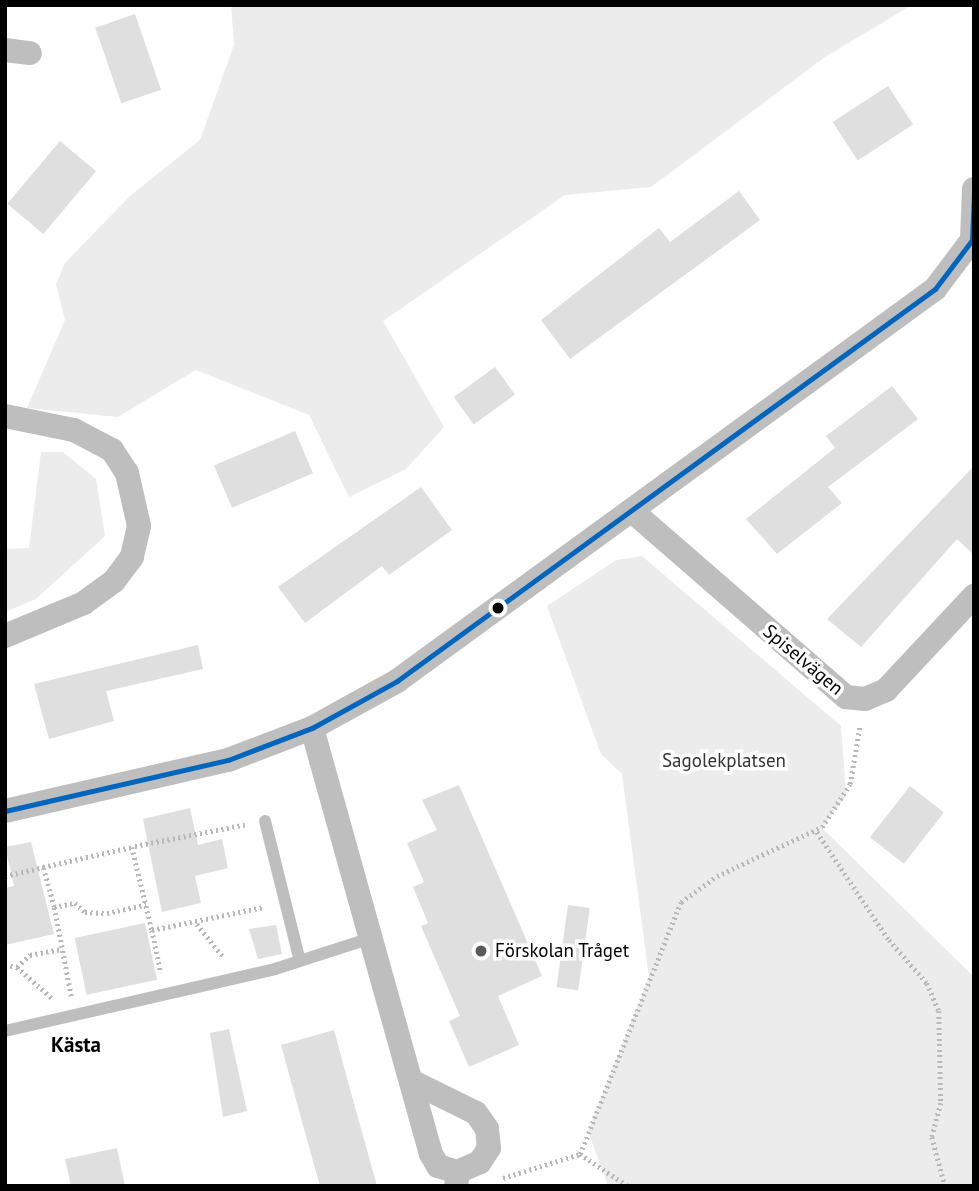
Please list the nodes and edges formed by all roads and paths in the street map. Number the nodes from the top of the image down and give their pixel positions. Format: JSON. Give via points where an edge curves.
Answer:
{"nodes":[{"id":1,"x":974,"y":189,"type":"edge"},
{"id":2,"x":973,"y":240,"type":"edge"},
{"id":3,"x":5,"y":416,"type":"edge"},
{"id":4,"x":632,"y":511,"type":"junction"},
{"id":5,"x":974,"y":596,"type":"edge"},
{"id":6,"x":5,"y":636,"type":"edge"},
{"id":7,"x":859,"y":699,"type":"junction"},
{"id":8,"x":312,"y":728,"type":"junction"},
{"id":9,"x":5,"y":811,"type":"edge"},
{"id":10,"x":265,"y":821,"type":"joint"},
{"id":11,"x":817,"y":832,"type":"junction"},
{"id":12,"x":132,"y":847,"type":"junction"},
{"id":13,"x":43,"y":867,"type":"junction"},
{"id":14,"x":5,"y":876,"type":"edge"},
{"id":15,"x":286,"y":904,"type":"junction"},
{"id":16,"x":146,"y":905,"type":"junction"},
{"id":17,"x":54,"y":907,"type":"junction"},
{"id":18,"x":197,"y":924,"type":"junction"},
{"id":19,"x":152,"y":930,"type":"junction"},
{"id":20,"x":371,"y":938,"type":"junction"},
{"id":21,"x":62,"y":949,"type":"junction"},
{"id":22,"x":299,"y":957,"type":"junction"},
{"id":23,"x":5,"y":965,"type":"edge"},
{"id":24,"x":17,"y":967,"type":"junction"},
{"id":25,"x":240,"y":978,"type":"junction"},
{"id":26,"x":166,"y":994,"type":"junction"},
{"id":27,"x":65,"y":1017,"type":"junction"},
{"id":28,"x":5,"y":1031,"type":"edge"},
{"id":29,"x":411,"y":1081,"type":"junction"},
{"id":30,"x":580,"y":1154,"type":"junction"},
{"id":31,"x":457,"y":1179,"type":"edge"},
{"id":32,"x":491,"y":1182,"type":"dead end"},
{"id":33,"x":628,"y":1186,"type":"edge"},
{"id":34,"x":944,"y":1186,"type":"edge"}],
"edges":[{"from":1,"to":2,"type":"street"},
{"from":2,"to":4,"type":"street","via":[[935,289]]},
{"from":3,"to":6,"type":"street","via":[[74,430],[112,450],[127,473],[139,526],[132,557],[114,581],[84,603]]},
{"from":4,"to":7,"type":"street","name":"Spiselvägen","via":[[833,689]]},
{"from":4,"to":8,"type":"street","via":[[397,681]]},
{"from":5,"to":7,"type":"street","name":"Spiselvägen","via":[[887,690]]},
{"from":7,"to":11,"type":"path","via":[[850,784]]},
{"from":8,"to":9,"type":"street","via":[[228,760]]},
{"from":8,"to":20,"type":"street"},
{"from":10,"to":12,"type":"path"},
{"from":10,"to":15,"type":"lane"},
{"from":11,"to":30,"type":"path","via":[[717,876],[681,902]]},
{"from":11,"to":34,"type":"path","via":[[889,940],[927,984],[939,1012],[941,1102],[932,1137]]},
{"from":12,"to":13,"type":"path"},
{"from":12,"to":16,"type":"path"},
{"from":13,"to":14,"type":"path"},
{"from":13,"to":17,"type":"path"},
{"from":15,"to":18,"type":"path"},
{"from":15,"to":22,"type":"lane"},
{"from":16,"to":17,"type":"path","via":[[107,913],[85,912],[75,904]]},
{"from":16,"to":19,"type":"path"},
{"from":17,"to":21,"type":"path"},
{"from":18,"to":19,"type":"path"},
{"from":18,"to":25,"type":"path"},
{"from":19,"to":26,"type":"path"},
{"from":20,"to":22,"type":"lane"},
{"from":20,"to":29,"type":"street"},
{"from":21,"to":24,"type":"path","via":[[30,955]]},
{"from":21,"to":27,"type":"path","via":[[72,994]]},
{"from":22,"to":25,"type":"lane"},
{"from":23,"to":24,"type":"path"},
{"from":24,"to":27,"type":"path"},
{"from":25,"to":26,"type":"lane"},
{"from":26,"to":27,"type":"lane"},
{"from":27,"to":28,"type":"lane"},
{"from":29,"to":31,"type":"street","via":[[430,1154]]},
{"from":29,"to":31,"type":"street","via":[[476,1113],[486,1129],[489,1148],[480,1162]]},
{"from":30,"to":32,"type":"path"},
{"from":30,"to":33,"type":"path"}]}
